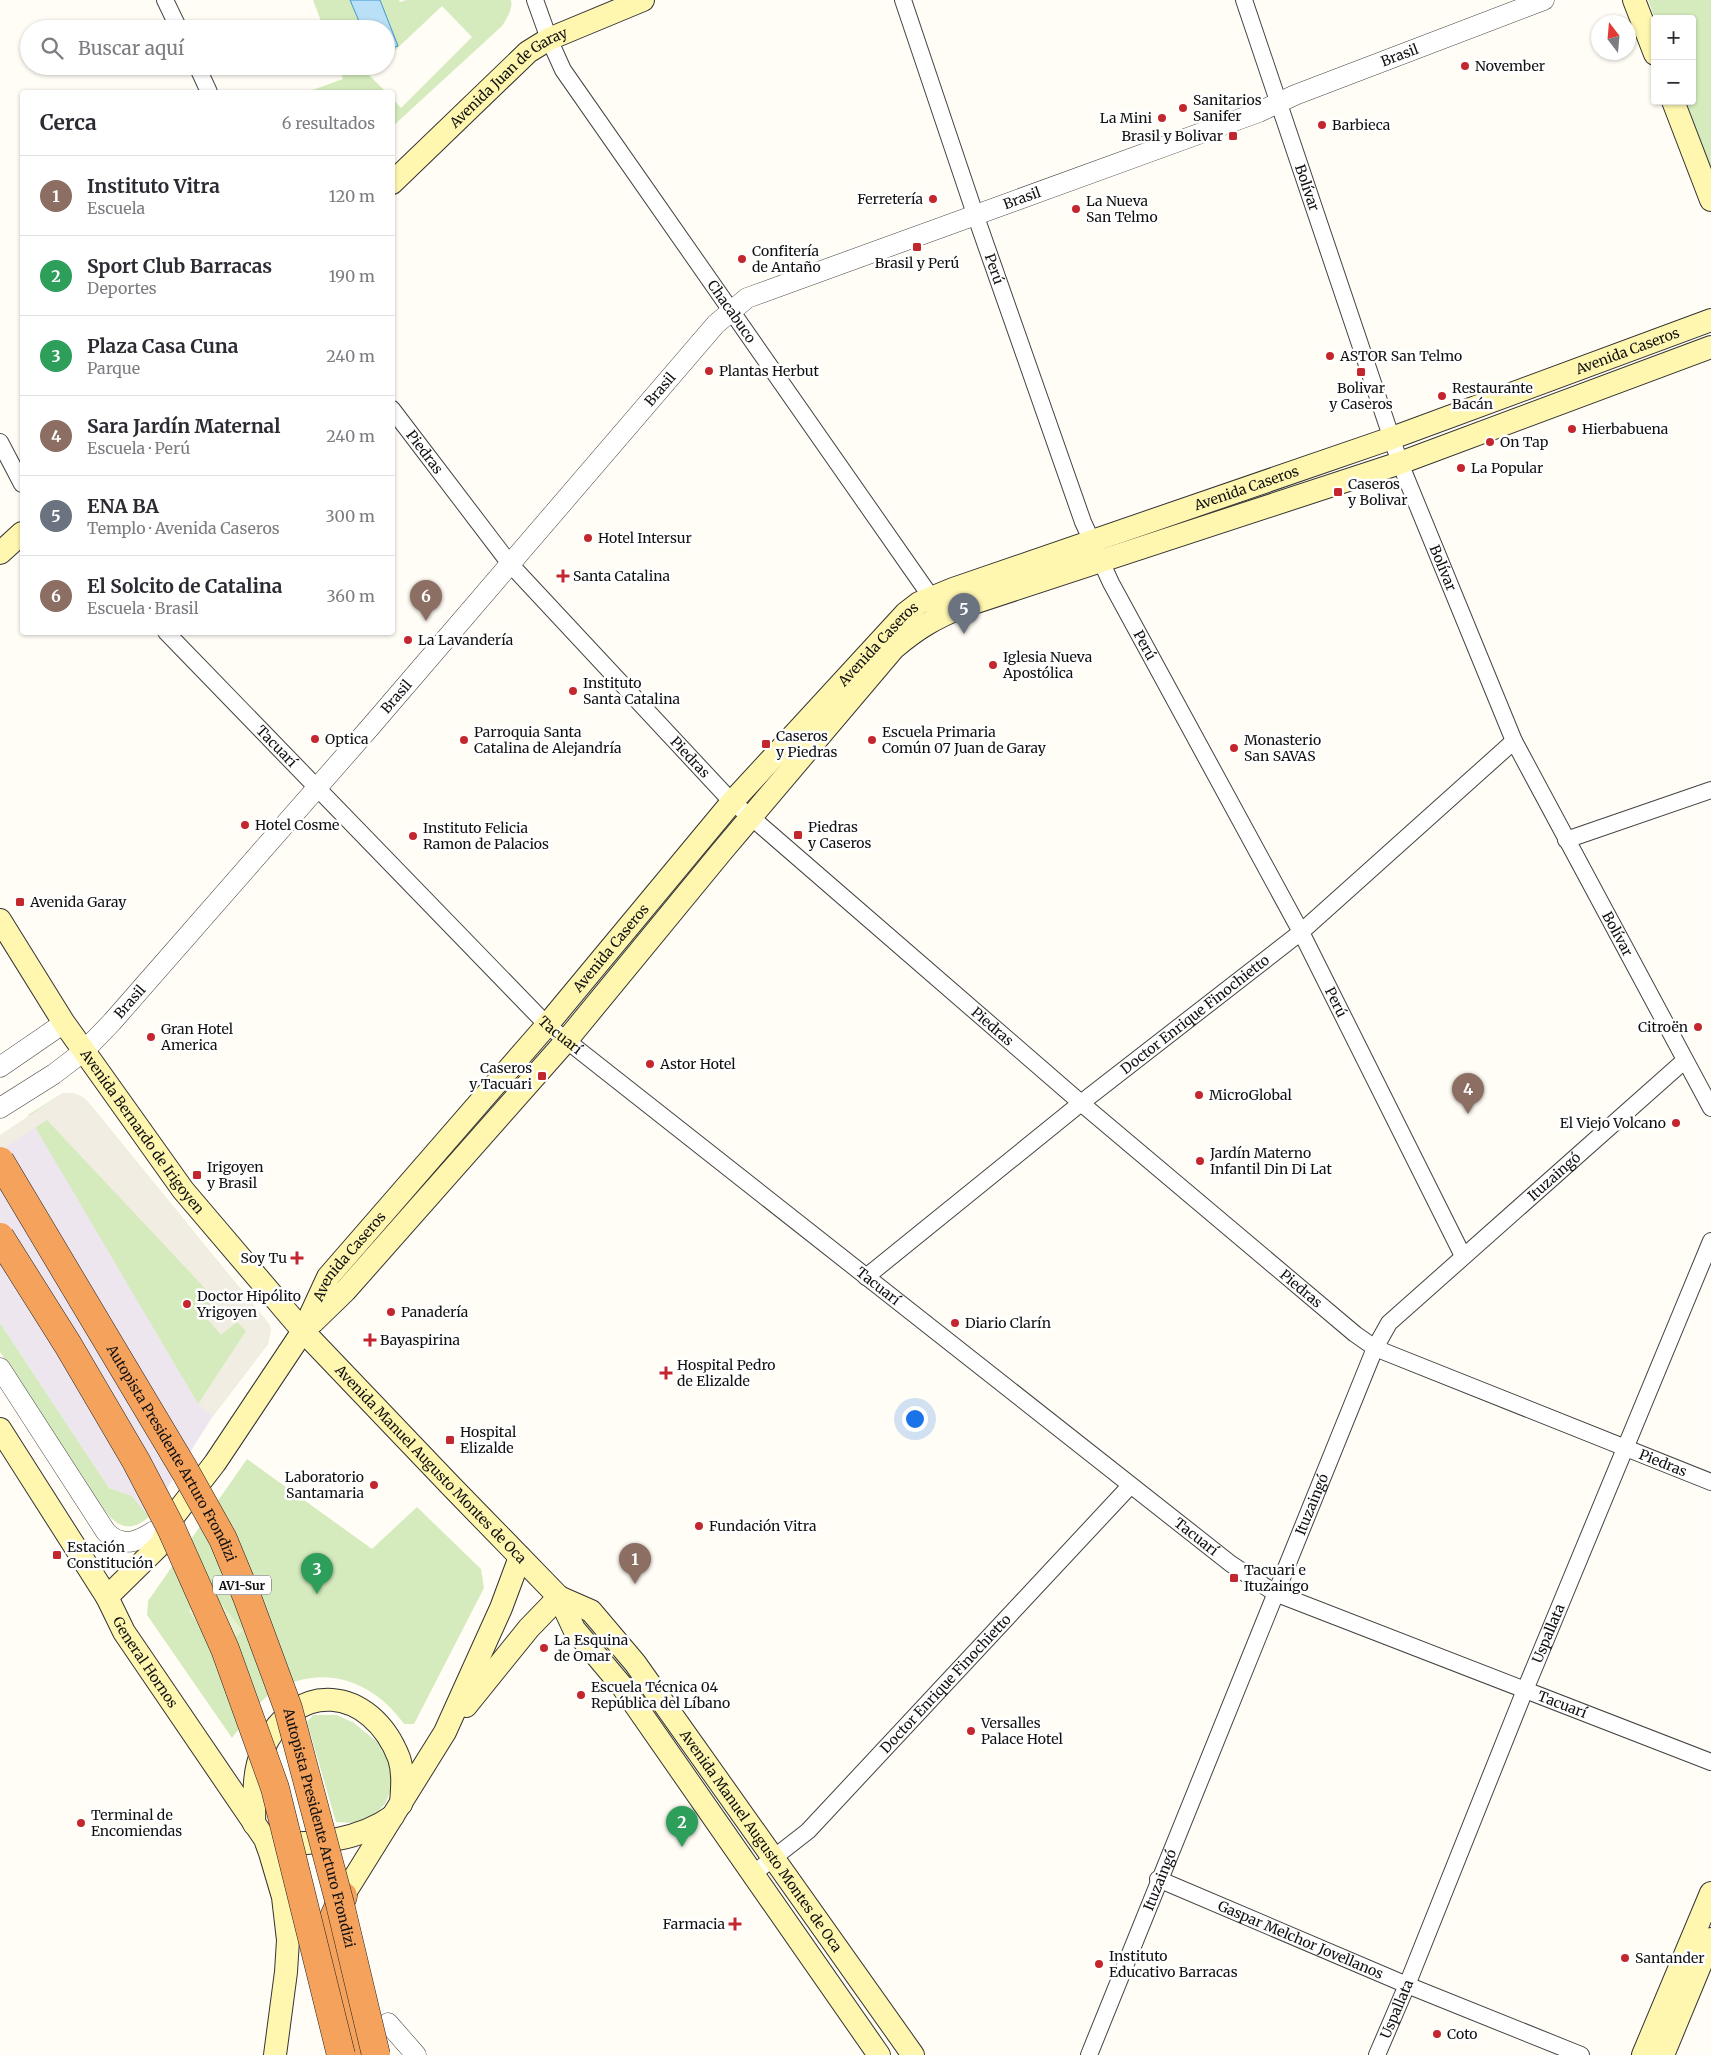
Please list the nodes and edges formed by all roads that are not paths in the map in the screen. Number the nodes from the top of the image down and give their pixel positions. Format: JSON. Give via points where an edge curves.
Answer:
{"nodes":[{"id":1,"x":165,"y":0,"type":"edge"},
{"id":2,"x":535,"y":0,"type":"edge"},
{"id":3,"x":643,"y":0,"type":"edge"},
{"id":4,"x":903,"y":0,"type":"edge"},
{"id":5,"x":1244,"y":0,"type":"edge"},
{"id":6,"x":1544,"y":0,"type":"edge"},
{"id":7,"x":1634,"y":0,"type":"edge"},
{"id":8,"x":175,"y":20,"type":"edge"},
{"id":9,"x":548,"y":39,"type":"junction"},
{"id":10,"x":1651,"y":44,"type":"edge"},
{"id":11,"x":201,"y":75,"type":"edge"},
{"id":12,"x":208,"y":90,"type":"edge"},
{"id":13,"x":1278,"y":103,"type":"junction"},
{"id":14,"x":1675,"y":105,"type":"edge"},
{"id":15,"x":395,"y":180,"type":"edge"},
{"id":16,"x":1711,"y":200,"type":"edge"},
{"id":17,"x":975,"y":214,"type":"junction"},
{"id":18,"x":732,"y":309,"type":"junction"},
{"id":19,"x":1711,"y":320,"type":"edge"},
{"id":20,"x":1711,"y":347,"type":"edge"},
{"id":21,"x":395,"y":414,"type":"edge"},
{"id":22,"x":1392,"y":438,"type":"junction"},
{"id":23,"x":0,"y":442,"type":"edge"},
{"id":24,"x":1400,"y":463,"type":"junction"},
{"id":25,"x":20,"y":480,"type":"edge"},
{"id":26,"x":20,"y":534,"type":"edge"},
{"id":27,"x":1091,"y":540,"type":"junction"},
{"id":28,"x":0,"y":553,"type":"edge"},
{"id":29,"x":1101,"y":561,"type":"junction"},
{"id":30,"x":510,"y":564,"type":"junction"},
{"id":31,"x":938,"y":605,"type":"junction"},
{"id":32,"x":169,"y":635,"type":"edge"},
{"id":33,"x":1514,"y":741,"type":"junction"},
{"id":34,"x":316,"y":789,"type":"junction"},
{"id":35,"x":1711,"y":790,"type":"edge"},
{"id":36,"x":732,"y":802,"type":"junction"},
{"id":37,"x":752,"y":816,"type":"junction"},
{"id":38,"x":1555,"y":818,"type":"junction"},
{"id":39,"x":1588,"y":832,"type":"junction"},
{"id":40,"x":1566,"y":840,"type":"junction"},
{"id":41,"x":0,"y":920,"type":"edge"},
{"id":42,"x":1301,"y":932,"type":"junction"},
{"id":43,"x":64,"y":1023,"type":"junction"},
{"id":44,"x":547,"y":1025,"type":"junction"},
{"id":45,"x":566,"y":1041,"type":"junction"},
{"id":46,"x":84,"y":1051,"type":"junction"},
{"id":47,"x":1684,"y":1061,"type":"junction"},
{"id":48,"x":0,"y":1067,"type":"edge"},
{"id":49,"x":1081,"y":1103,"type":"junction"},
{"id":50,"x":0,"y":1108,"type":"edge"},
{"id":51,"x":1711,"y":1108,"type":"edge"},
{"id":52,"x":0,"y":1162,"type":"edge"},
{"id":53,"x":0,"y":1237,"type":"edge"},
{"id":54,"x":1711,"y":1241,"type":"edge"},
{"id":55,"x":1463,"y":1256,"type":"junction"},
{"id":56,"x":866,"y":1277,"type":"junction"},
{"id":57,"x":304,"y":1331,"type":"junction"},
{"id":58,"x":1375,"y":1348,"type":"junction"},
{"id":59,"x":0,"y":1368,"type":"edge"},
{"id":60,"x":0,"y":1428,"type":"edge"},
{"id":61,"x":1624,"y":1448,"type":"junction"},
{"id":62,"x":1711,"y":1482,"type":"edge"},
{"id":63,"x":1130,"y":1486,"type":"junction"},
{"id":64,"x":170,"y":1521,"type":"junction"},
{"id":65,"x":520,"y":1557,"type":"junction"},
{"id":66,"x":1275,"y":1593,"type":"junction"},
{"id":67,"x":559,"y":1597,"type":"junction"},
{"id":68,"x":107,"y":1598,"type":"junction"},
{"id":69,"x":1525,"y":1690,"type":"junction"},
{"id":70,"x":445,"y":1732,"type":"junction"},
{"id":71,"x":1711,"y":1762,"type":"edge"},
{"id":72,"x":397,"y":1810,"type":"junction"},
{"id":73,"x":260,"y":1832,"type":"junction"},
{"id":74,"x":775,"y":1859,"type":"junction"},
{"id":75,"x":754,"y":1873,"type":"junction"},
{"id":76,"x":1158,"y":1880,"type":"junction"},
{"id":77,"x":1711,"y":1893,"type":"edge"},
{"id":78,"x":343,"y":1896,"type":"joint"},
{"id":79,"x":1711,"y":1939,"type":"edge"},
{"id":80,"x":1407,"y":1984,"type":"junction"},
{"id":81,"x":388,"y":2023,"type":"dead end"},
{"id":82,"x":275,"y":2055,"type":"edge"},
{"id":83,"x":340,"y":2055,"type":"edge"},
{"id":84,"x":366,"y":2055,"type":"edge"},
{"id":85,"x":376,"y":2055,"type":"edge"},
{"id":86,"x":416,"y":2055,"type":"edge"},
{"id":87,"x":879,"y":2055,"type":"edge"},
{"id":88,"x":913,"y":2055,"type":"edge"},
{"id":89,"x":1088,"y":2055,"type":"edge"},
{"id":90,"x":1376,"y":2055,"type":"edge"},
{"id":91,"x":1581,"y":2055,"type":"edge"},
{"id":92,"x":1643,"y":2055,"type":"edge"},
{"id":93,"x":1663,"y":2055,"type":"edge"}],
"edges":[{"from":1,"to":8,"type":"street"},
{"from":2,"to":9,"type":"street","name":"Chacabuco"},
{"from":3,"to":9,"type":"main road","name":"Avenida Juan de Garay"},
{"from":4,"to":17,"type":"street","name":"Perú"},
{"from":5,"to":13,"type":"street","name":"Bolívar"},
{"from":6,"to":13,"type":"street","name":"Brasil"},
{"from":7,"to":10,"type":"main road"},
{"from":9,"to":15,"type":"main road","name":"Avenida Juan de Garay","via":[[528,52]]},
{"from":9,"to":18,"type":"street","name":"Chacabuco","via":[[562,70]]},
{"from":11,"to":12,"type":"street"},
{"from":13,"to":17,"type":"street","name":"Brasil"},
{"from":13,"to":22,"type":"street","name":"Bolívar"},
{"from":14,"to":16,"type":"main road"},
{"from":17,"to":18,"type":"street","name":"Brasil","via":[[747,298]]},
{"from":17,"to":27,"type":"street","name":"Perú"},
{"from":18,"to":30,"type":"street","name":"Brasil"},
{"from":18,"to":31,"type":"street","name":"Chacabuco"},
{"from":19,"to":22,"type":"main road","name":"Avenida Caseros"},
{"from":20,"to":24,"type":"main road","name":"Avenida Caseros"},
{"from":21,"to":30,"type":"street","name":"Piedras"},
{"from":22,"to":24,"type":"street","name":"Bolívar"},
{"from":22,"to":27,"type":"main road","name":"Avenida Caseros"},
{"from":23,"to":25,"type":"street"},
{"from":24,"to":29,"type":"main road","name":"Avenida Caseros"},
{"from":24,"to":33,"type":"street","name":"Bolívar"},
{"from":26,"to":28,"type":"main road"},
{"from":27,"to":29,"type":"street","name":"Perú"},
{"from":27,"to":31,"type":"main road","name":"Avenida Caseros"},
{"from":29,"to":31,"type":"main road","name":"Avenida Caseros"},
{"from":29,"to":42,"type":"street","name":"Perú"},
{"from":30,"to":34,"type":"street","name":"Brasil"},
{"from":30,"to":36,"type":"street","name":"Piedras"},
{"from":31,"to":36,"type":"main road","name":"Avenida Caseros","via":[[919,603],[906,613]]},
{"from":31,"to":37,"type":"main road","name":"Avenida Caseros","via":[[894,648]]},
{"from":32,"to":34,"type":"street","name":"Tacuarí"},
{"from":33,"to":38,"type":"street","name":"Bolívar"},
{"from":33,"to":42,"type":"street","name":"Doctor Enrique Finochietto"},
{"from":34,"to":44,"type":"street","name":"Tacuarí"},
{"from":34,"to":46,"type":"street","name":"Brasil"},
{"from":35,"to":39,"type":"street"},
{"from":36,"to":37,"type":"street","name":"Piedras"},
{"from":36,"to":44,"type":"main road","name":"Avenida Caseros"},
{"from":37,"to":45,"type":"main road","name":"Avenida Caseros"},
{"from":37,"to":49,"type":"street","name":"Piedras"},
{"from":38,"to":39,"type":"street","via":[[1566,829]]},
{"from":38,"to":40,"type":"street","name":"Bolívar"},
{"from":39,"to":40,"type":"street"},
{"from":40,"to":47,"type":"street","name":"Bolívar"},
{"from":41,"to":43,"type":"main road","name":"Avenida Bernardo de Irigoyen"},
{"from":42,"to":49,"type":"street","name":"Doctor Enrique Finochietto"},
{"from":42,"to":55,"type":"street","name":"Perú"},
{"from":43,"to":46,"type":"main road","name":"Avenida Bernardo de Irigoyen"},
{"from":43,"to":48,"type":"street"},
{"from":44,"to":45,"type":"street","name":"Tacuarí"},
{"from":44,"to":57,"type":"main road","name":"Avenida Caseros","via":[[328,1277]]},
{"from":45,"to":56,"type":"street","name":"Tacuarí"},
{"from":45,"to":57,"type":"main road","name":"Avenida Caseros","via":[[345,1291]]},
{"from":46,"to":50,"type":"street","name":"Brasil"},
{"from":46,"to":57,"type":"main road","name":"Avenida Bernardo de Irigoyen","via":[[183,1190]]},
{"from":47,"to":51,"type":"street","name":"Bolívar"},
{"from":47,"to":55,"type":"street","name":"Ituzaingó"},
{"from":49,"to":56,"type":"street","name":"Doctor Enrique Finochietto"},
{"from":49,"to":58,"type":"street","name":"Piedras"},
{"from":52,"to":85,"type":"highway","name":"Autopista Presidente Arturo Frondizi","number":"AV1-Sur","bridge":true,"via":[[186,1471],[223,1539],[288,1708]]},
{"from":53,"to":83,"type":"highway","number":"AV1-Sur","bridge":true,"via":[[68,1344],[136,1461],[225,1649],[275,1788]]},
{"from":54,"to":61,"type":"street","name":"Uspallata"},
{"from":55,"to":58,"type":"street","name":"Ituzaingó","via":[[1389,1322]]},
{"from":56,"to":63,"type":"street","name":"Tacuarí"},
{"from":57,"to":64,"type":"main road","name":"Avenida Caseros"},
{"from":57,"to":65,"type":"main road","name":"Avenida Manuel Augusto Montes de Oca"},
{"from":58,"to":61,"type":"street","name":"Piedras"},
{"from":58,"to":66,"type":"street","name":"Ituzaingó"},
{"from":59,"to":64,"type":"street","via":[[114,1540],[132,1541]]},
{"from":60,"to":68,"type":"main road","name":"General Hornos"},
{"from":61,"to":62,"type":"street","name":"Piedras"},
{"from":61,"to":69,"type":"street","name":"Uspallata"},
{"from":63,"to":66,"type":"street","name":"Tacuarí","via":[[1231,1564]]},
{"from":63,"to":74,"type":"street","name":"Doctor Enrique Finochietto","via":[[808,1831]]},
{"from":64,"to":68,"type":"main road","name":"Avenida Caseros","via":[[162,1543]]},
{"from":65,"to":67,"type":"main road","name":"Avenida Manuel Augusto Montes de Oca"},
{"from":65,"to":70,"type":"main road","via":[[501,1608]]},
{"from":66,"to":69,"type":"street","name":"Tacuarí"},
{"from":66,"to":76,"type":"street","name":"Ituzaingó"},
{"from":67,"to":70,"type":"main road","via":[[529,1628]]},
{"from":67,"to":74,"type":"main road","name":"Avenida Manuel Augusto Montes de Oca","via":[[591,1611],[635,1663]]},
{"from":67,"to":75,"type":"main road","name":"Avenida Manuel Augusto Montes de Oca","via":[[574,1629],[622,1686]]},
{"from":68,"to":73,"type":"main road","name":"General Hornos","via":[[124,1632]]},
{"from":69,"to":71,"type":"street","name":"Tacuarí"},
{"from":69,"to":80,"type":"street","name":"Uspallata"},
{"from":70,"to":72,"type":"main road"},
{"from":72,"to":73,"type":"main road","via":[[368,1830],[327,1841],[303,1844],[274,1842]]},
{"from":72,"to":73,"type":"main road","via":[[403,1777],[399,1759],[388,1737],[372,1718],[350,1703],[327,1698],[297,1707],[279,1724],[262,1752],[256,1777]]},
{"from":72,"to":78,"type":"main road"},
{"from":73,"to":82,"type":"main road","name":"General Hornos","via":[[283,1897],[288,1940]]},
{"from":74,"to":75,"type":"street","name":"Doctor Enrique Finochietto"},
{"from":74,"to":88,"type":"main road","name":"Avenida Manuel Augusto Montes de Oca"},
{"from":75,"to":87,"type":"main road","name":"Avenida Manuel Augusto Montes de Oca"},
{"from":76,"to":80,"type":"street","name":"Gaspar Melchor Jovellanos"},
{"from":76,"to":89,"type":"street","name":"Ituzaingó"},
{"from":77,"to":92,"type":"main road"},
{"from":78,"to":84,"type":"highway","via":[[326,1941],[328,1963]]},
{"from":79,"to":93,"type":"main road"},
{"from":80,"to":90,"type":"street","name":"Uspallata"},
{"from":80,"to":91,"type":"street","name":"Gaspar Melchor Jovellanos"},
{"from":81,"to":86,"type":"street"}]}
